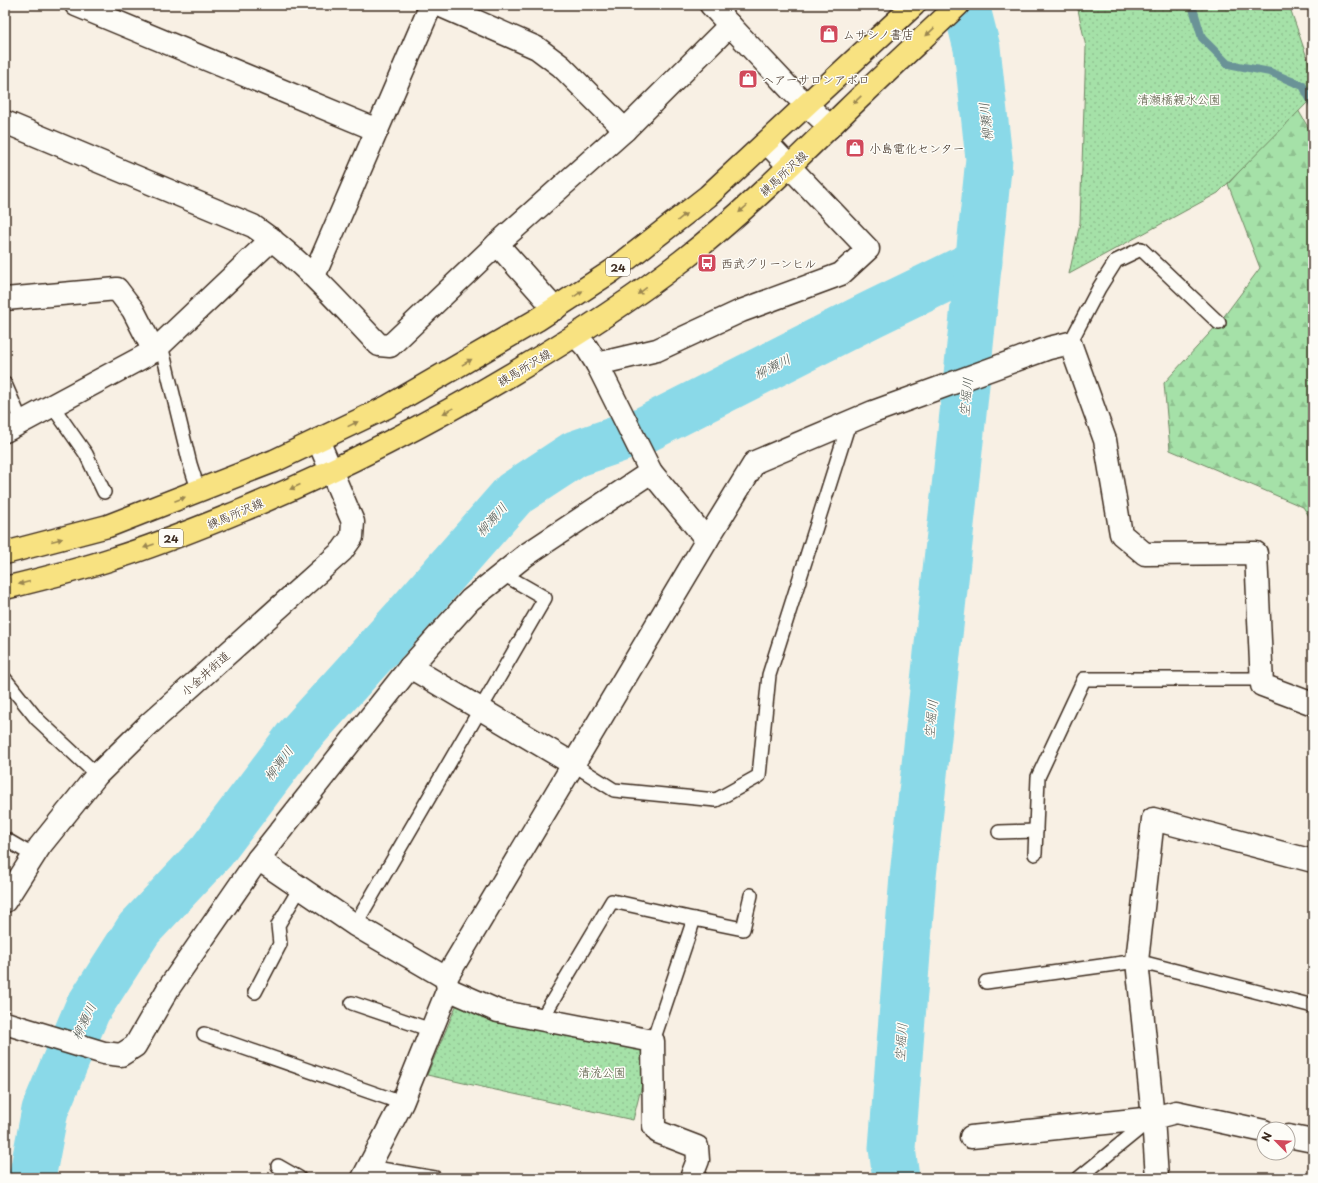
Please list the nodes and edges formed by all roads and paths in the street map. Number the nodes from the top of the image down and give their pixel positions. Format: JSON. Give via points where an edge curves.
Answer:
{"nodes":[{"id":1,"x":76,"y":5,"type":"edge"},
{"id":2,"x":430,"y":5,"type":"edge"},
{"id":3,"x":439,"y":5,"type":"edge"},
{"id":4,"x":711,"y":5,"type":"edge"},
{"id":5,"x":914,"y":5,"type":"edge"},
{"id":6,"x":958,"y":5,"type":"edge"},
{"id":7,"x":730,"y":25,"type":"junction"},
{"id":8,"x":807,"y":105,"type":"junction"},
{"id":9,"x":5,"y":122,"type":"edge"},
{"id":10,"x":830,"y":127,"type":"junction"},
{"id":11,"x":377,"y":130,"type":"junction"},
{"id":12,"x":625,"y":130,"type":"junction"},
{"id":13,"x":767,"y":143,"type":"junction"},
{"id":14,"x":790,"y":166,"type":"junction"},
{"id":15,"x":272,"y":239,"type":"junction"},
{"id":16,"x":497,"y":244,"type":"junction"},
{"id":17,"x":314,"y":276,"type":"junction"},
{"id":18,"x":5,"y":299,"type":"edge"},
{"id":19,"x":555,"y":309,"type":"junction"},
{"id":20,"x":1219,"y":323,"type":"dead end"},
{"id":21,"x":576,"y":336,"type":"junction"},
{"id":22,"x":1070,"y":343,"type":"junction"},
{"id":23,"x":157,"y":348,"type":"junction"},
{"id":24,"x":597,"y":364,"type":"junction"},
{"id":25,"x":5,"y":384,"type":"edge"},
{"id":26,"x":52,"y":407,"type":"junction"},
{"id":27,"x":849,"y":423,"type":"junction"},
{"id":28,"x":13,"y":427,"type":"edge"},
{"id":29,"x":318,"y":440,"type":"junction"},
{"id":30,"x":647,"y":464,"type":"junction"},
{"id":31,"x":331,"y":471,"type":"junction"},
{"id":32,"x":104,"y":492,"type":"dead end"},
{"id":33,"x":199,"y":492,"type":"junction"},
{"id":34,"x":707,"y":540,"type":"junction"},
{"id":35,"x":5,"y":553,"type":"edge"},
{"id":36,"x":503,"y":574,"type":"junction"},
{"id":37,"x":5,"y":588,"type":"edge"},
{"id":38,"x":410,"y":666,"type":"junction"},
{"id":39,"x":5,"y":679,"type":"edge"},
{"id":40,"x":1261,"y":679,"type":"junction"},
{"id":41,"x":1313,"y":704,"type":"edge"},
{"id":42,"x":481,"y":709,"type":"junction"},
{"id":43,"x":573,"y":764,"type":"junction"},
{"id":44,"x":97,"y":775,"type":"junction"},
{"id":45,"x":1036,"y":831,"type":"junction"},
{"id":46,"x":999,"y":832,"type":"dead end"},
{"id":47,"x":5,"y":840,"type":"edge"},
{"id":48,"x":1035,"y":854,"type":"dead end"},
{"id":49,"x":34,"y":856,"type":"junction"},
{"id":50,"x":258,"y":859,"type":"junction"},
{"id":51,"x":1313,"y":861,"type":"edge"},
{"id":52,"x":300,"y":888,"type":"junction"},
{"id":53,"x":751,"y":895,"type":"dead end"},
{"id":54,"x":5,"y":901,"type":"edge"},
{"id":55,"x":694,"y":919,"type":"junction"},
{"id":56,"x":355,"y":925,"type":"junction"},
{"id":57,"x":1137,"y":961,"type":"junction"},
{"id":58,"x":986,"y":982,"type":"dead end"},
{"id":59,"x":447,"y":983,"type":"junction"},
{"id":60,"x":255,"y":992,"type":"dead end"},
{"id":61,"x":352,"y":1003,"type":"dead end"},
{"id":62,"x":1313,"y":1006,"type":"edge"},
{"id":63,"x":541,"y":1020,"type":"junction"},
{"id":64,"x":5,"y":1023,"type":"edge"},
{"id":65,"x":431,"y":1030,"type":"junction"},
{"id":66,"x":204,"y":1034,"type":"dead end"},
{"id":67,"x":653,"y":1041,"type":"junction"},
{"id":68,"x":402,"y":1103,"type":"junction"},
{"id":69,"x":1153,"y":1118,"type":"junction"},
{"id":70,"x":1256,"y":1129,"type":"edge"},
{"id":71,"x":971,"y":1137,"type":"dead end"},
{"id":72,"x":1296,"y":1138,"type":"edge"},
{"id":73,"x":1313,"y":1141,"type":"edge"},
{"id":74,"x":278,"y":1166,"type":"dead end"},
{"id":75,"x":366,"y":1173,"type":"edge"},
{"id":76,"x":299,"y":1178,"type":"edge"},
{"id":77,"x":435,"y":1178,"type":"edge"},
{"id":78,"x":691,"y":1178,"type":"edge"},
{"id":79,"x":1079,"y":1178,"type":"edge"},
{"id":80,"x":1157,"y":1178,"type":"edge"}],
"edges":[{"from":1,"to":11,"type":"street"},
{"from":2,"to":11,"type":"street"},
{"from":3,"to":12,"type":"street","via":[[537,48],[561,66]]},
{"from":4,"to":7,"type":"street"},
{"from":5,"to":8,"type":"main road","number":"24"},
{"from":6,"to":10,"type":"main road","name":"練馬所沢線","number":"24","one_way":true},
{"from":7,"to":8,"type":"street"},
{"from":7,"to":12,"type":"street"},
{"from":8,"to":10,"type":"street"},
{"from":8,"to":13,"type":"main road","number":"24"},
{"from":9,"to":15,"type":"street","via":[[253,226]]},
{"from":10,"to":14,"type":"main road","name":"練馬所沢線","number":"24"},
{"from":11,"to":17,"type":"street"},
{"from":12,"to":16,"type":"street"},
{"from":13,"to":14,"type":"street"},
{"from":19,"to":13,"type":"main road","number":"24","one_way":true,"via":[[659,236]]},
{"from":14,"to":21,"type":"main road","name":"練馬所沢線","number":"24","one_way":true,"via":[[684,259],[636,296]]},
{"from":14,"to":24,"type":"street","via":[[868,249],[841,274],[741,311],[657,350]]},
{"from":15,"to":17,"type":"street"},
{"from":15,"to":23,"type":"street"},
{"from":16,"to":17,"type":"street","via":[[390,346],[378,345]]},
{"from":16,"to":19,"type":"street"},
{"from":18,"to":23,"type":"street","via":[[117,289]]},
{"from":29,"to":19,"type":"main road","number":"24","one_way":true,"via":[[400,400]]},
{"from":20,"to":22,"type":"lane","via":[[1141,249],[1116,261],[1098,288]]},
{"from":21,"to":24,"type":"street"},
{"from":21,"to":31,"type":"main road","name":"練馬所沢線","number":"24","one_way":true,"via":[[465,402]]},
{"from":22,"to":27,"type":"street","via":[[1043,350]]},
{"from":22,"to":40,"type":"street","via":[[1105,440],[1121,534],[1145,554],[1256,553]]},
{"from":23,"to":26,"type":"street"},
{"from":23,"to":33,"type":"lane"},
{"from":24,"to":30,"type":"street"},
{"from":25,"to":28,"type":"lane"},
{"from":26,"to":28,"type":"street"},
{"from":26,"to":32,"type":"lane","via":[[86,454]]},
{"from":27,"to":34,"type":"street","via":[[755,462]]},
{"from":27,"to":43,"type":"lane","via":[[769,675],[758,776],[716,800],[614,790]]},
{"from":29,"to":31,"type":"street","name":"小金井街道"},
{"from":29,"to":33,"type":"main road","number":"24"},
{"from":30,"to":34,"type":"street"},
{"from":30,"to":36,"type":"street"},
{"from":31,"to":37,"type":"main road","name":"練馬所沢線","number":"24","one_way":true,"via":[[200,528],[123,556]]},
{"from":31,"to":44,"type":"street","name":"小金井街道","via":[[354,522],[352,538],[342,551],[148,725]]},
{"from":35,"to":33,"type":"main road","number":"24","one_way":true,"via":[[108,526]]},
{"from":34,"to":43,"type":"street"},
{"from":36,"to":38,"type":"street","via":[[470,600]]},
{"from":36,"to":42,"type":"lane","via":[[545,598]]},
{"from":38,"to":42,"type":"street"},
{"from":38,"to":50,"type":"street"},
{"from":39,"to":44,"type":"lane","via":[[37,719]]},
{"from":40,"to":41,"type":"street","via":[[1262,685]]},
{"from":40,"to":45,"type":"lane","via":[[1084,679],[1038,777]]},
{"from":42,"to":43,"type":"street"},
{"from":42,"to":56,"type":"lane"},
{"from":43,"to":59,"type":"street"},
{"from":44,"to":49,"type":"street","name":"小金井街道"},
{"from":45,"to":46,"type":"lane"},
{"from":45,"to":48,"type":"lane"},
{"from":47,"to":49,"type":"lane"},
{"from":49,"to":54,"type":"street","name":"小金井街道"},
{"from":50,"to":52,"type":"street"},
{"from":50,"to":64,"type":"street","via":[[168,990],[135,1046],[121,1056]]},
{"from":51,"to":57,"type":"street","via":[[1153,819]]},
{"from":52,"to":56,"type":"street"},
{"from":52,"to":60,"type":"lane","via":[[278,925],[280,944]]},
{"from":53,"to":55,"type":"lane","via":[[743,930]]},
{"from":55,"to":63,"type":"lane","via":[[612,901]]},
{"from":55,"to":67,"type":"lane"},
{"from":56,"to":59,"type":"street"},
{"from":57,"to":58,"type":"lane"},
{"from":57,"to":62,"type":"lane"},
{"from":57,"to":69,"type":"street"},
{"from":59,"to":63,"type":"street","via":[[498,1011]]},
{"from":59,"to":65,"type":"street"},
{"from":61,"to":65,"type":"lane"},
{"from":63,"to":67,"type":"street"},
{"from":65,"to":68,"type":"street"},
{"from":66,"to":68,"type":"lane"},
{"from":67,"to":78,"type":"street","via":[[654,1126],[658,1132],[697,1147],[698,1160]]},
{"from":68,"to":75,"type":"street"},
{"from":69,"to":70,"type":"street","via":[[1176,1112]]},
{"from":69,"to":71,"type":"street"},
{"from":69,"to":79,"type":"lane"},
{"from":69,"to":80,"type":"street"},
{"from":72,"to":73,"type":"street"},
{"from":74,"to":76,"type":"lane"},
{"from":75,"to":77,"type":"lane"}]}
